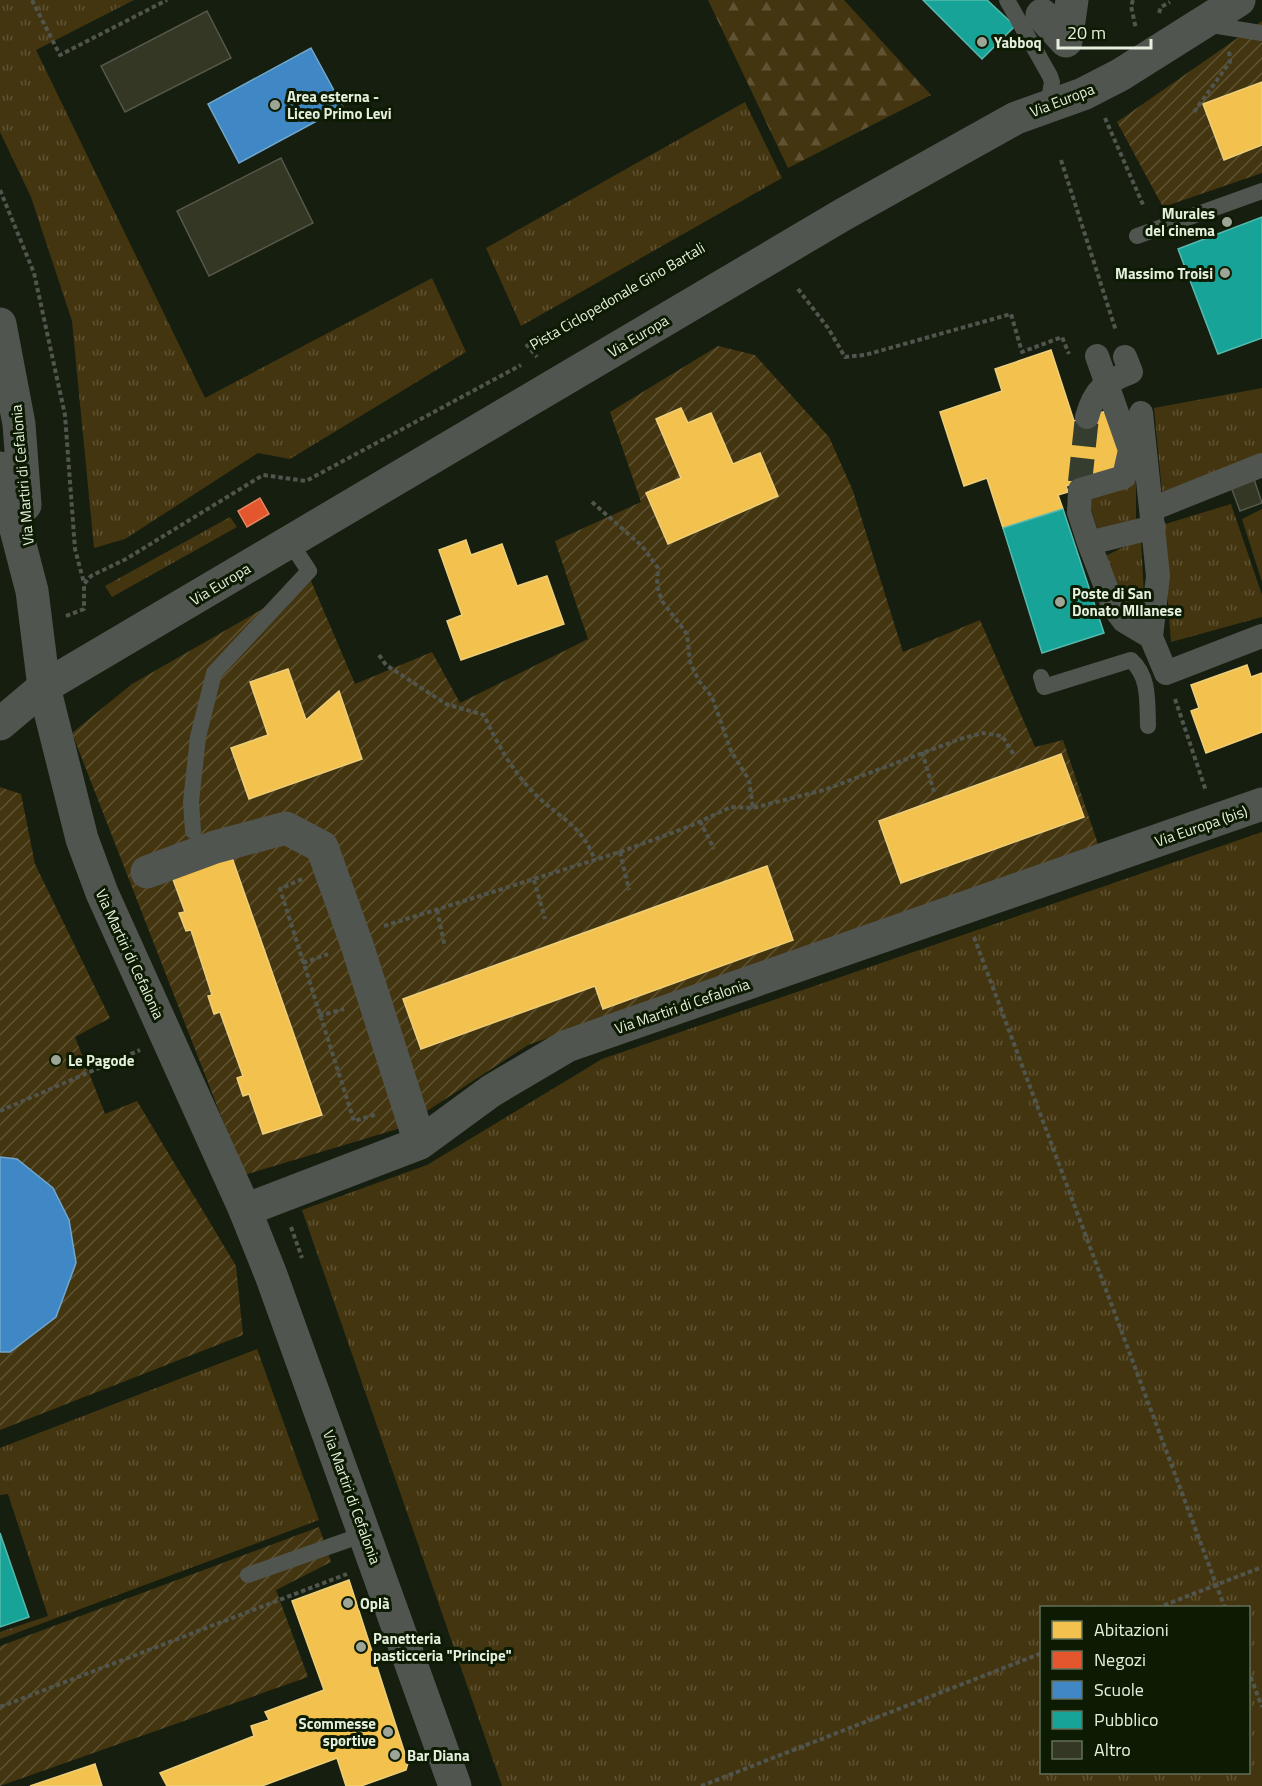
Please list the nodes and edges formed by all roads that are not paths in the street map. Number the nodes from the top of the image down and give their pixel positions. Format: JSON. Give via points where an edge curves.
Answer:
{"nodes":[{"id":1,"x":1007,"y":0,"type":"edge"},
{"id":2,"x":1072,"y":0,"type":"edge"},
{"id":3,"x":1239,"y":0,"type":"edge"},
{"id":4,"x":1042,"y":15,"type":"dead end"},
{"id":5,"x":1201,"y":24,"type":"junction"},
{"id":6,"x":1262,"y":33,"type":"edge"},
{"id":7,"x":1048,"y":105,"type":"junction"},
{"id":8,"x":1262,"y":191,"type":"edge"},
{"id":9,"x":1137,"y":236,"type":"dead end"},
{"id":10,"x":0,"y":324,"type":"edge"},
{"id":11,"x":1097,"y":356,"type":"dead end"},
{"id":12,"x":1125,"y":357,"type":"road end"},
{"id":13,"x":1095,"y":399,"type":"junction"},
{"id":14,"x":1141,"y":413,"type":"dead end"},
{"id":15,"x":1262,"y":465,"type":"edge"},
{"id":16,"x":0,"y":468,"type":"edge"},
{"id":17,"x":1153,"y":518,"type":"junction"},
{"id":18,"x":290,"y":542,"type":"junction"},
{"id":19,"x":1089,"y":543,"type":"junction"},
{"id":20,"x":32,"y":591,"type":"junction"},
{"id":21,"x":1262,"y":636,"type":"edge"},
{"id":22,"x":1151,"y":637,"type":"junction"},
{"id":23,"x":1041,"y":677,"type":"dead end"},
{"id":24,"x":44,"y":687,"type":"junction"},
{"id":25,"x":0,"y":724,"type":"edge"},
{"id":26,"x":1148,"y":726,"type":"dead end"},
{"id":27,"x":1262,"y":804,"type":"edge"},
{"id":28,"x":194,"y":831,"type":"dead end"},
{"id":29,"x":1140,"y":847,"type":"joint"},
{"id":30,"x":147,"y":872,"type":"dead end"},
{"id":31,"x":420,"y":1143,"type":"junction"},
{"id":32,"x":245,"y":1210,"type":"junction"},
{"id":33,"x":365,"y":1534,"type":"junction"},
{"id":34,"x":249,"y":1575,"type":"dead end"},
{"id":35,"x":455,"y":1786,"type":"edge"}],
"edges":[{"from":1,"to":7,"type":"lane","via":[[1050,76]]},
{"from":2,"to":4,"type":"street","via":[[1066,41]]},
{"from":3,"to":5,"type":"street","name":"Via Europa"},
{"from":5,"to":6,"type":"lane"},
{"from":5,"to":7,"type":"street","name":"Via Europa","via":[[1120,75],[1083,94]]},
{"from":7,"to":18,"type":"street","name":"Via Europa","via":[[1016,118],[844,214]]},
{"from":8,"to":9,"type":"lane"},
{"from":10,"to":20,"type":"street","name":"Via Martiri di Cefalonia","via":[[19,424]]},
{"from":11,"to":13,"type":"street"},
{"from":12,"to":13,"type":"street","via":[[1131,372]]},
{"from":13,"to":19,"type":"street","via":[[1111,400],[1130,450],[1124,477],[1080,486],[1079,512]]},
{"from":14,"to":17,"type":"street"},
{"from":15,"to":17,"type":"street"},
{"from":16,"to":20,"type":"street","name":"Via Martiri di Cefalonia"},
{"from":17,"to":19,"type":"street"},
{"from":17,"to":22,"type":"street","via":[[1158,576]]},
{"from":18,"to":24,"type":"street","name":"Via Europa"},
{"from":18,"to":28,"type":"lane","via":[[309,570],[214,673],[198,737],[191,802]]},
{"from":19,"to":22,"type":"street","via":[[1114,608],[1124,621]]},
{"from":20,"to":24,"type":"street","name":"Via Martiri di Cefalonia"},
{"from":21,"to":22,"type":"street","via":[[1166,673]]},
{"from":23,"to":26,"type":"lane","via":[[1044,687],[1131,660],[1142,669]]},
{"from":24,"to":25,"type":"street"},
{"from":24,"to":32,"type":"street","name":"Via Martiri di Cefalonia","via":[[82,839],[102,893]]},
{"from":27,"to":29,"type":"street","name":"Via Europa (bis)"},
{"from":29,"to":31,"type":"street","name":"Via Martiri di Cefalonia","via":[[567,1046],[491,1091]]},
{"from":30,"to":31,"type":"street","via":[[215,847],[286,828],[322,847]]},
{"from":31,"to":32,"type":"street","name":"Via Martiri di Cefalonia"},
{"from":32,"to":33,"type":"street","name":"Via Martiri di Cefalonia"},
{"from":33,"to":34,"type":"lane"},
{"from":33,"to":35,"type":"street","name":"Via Martiri di Cefalonia"}]}
